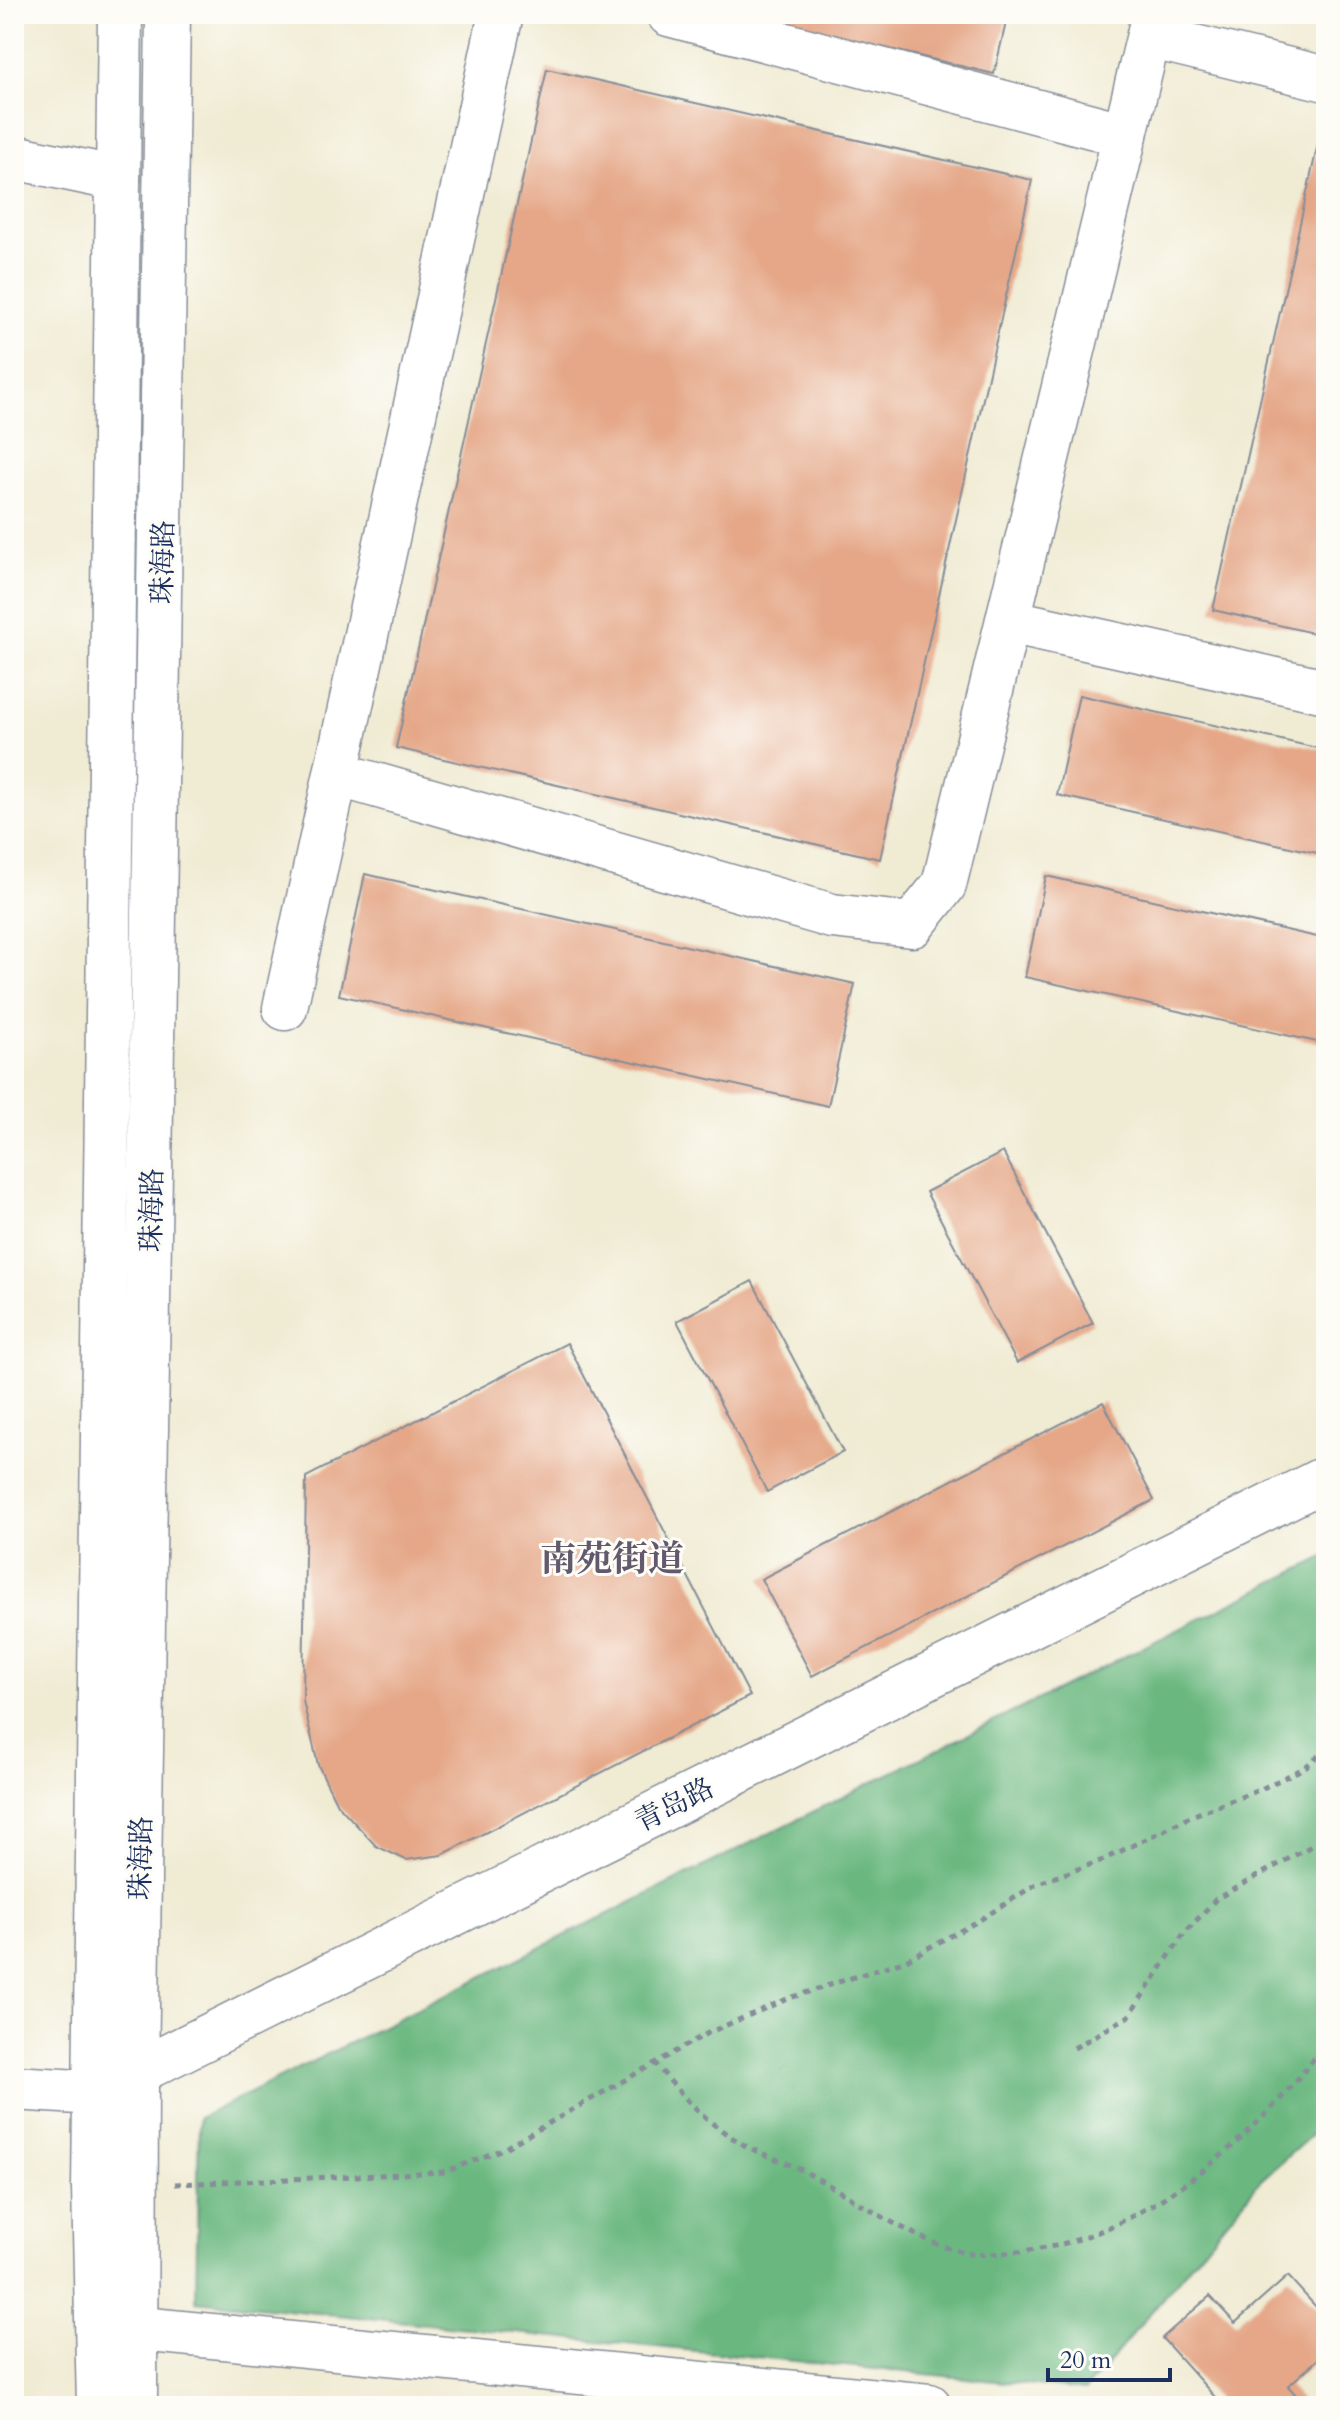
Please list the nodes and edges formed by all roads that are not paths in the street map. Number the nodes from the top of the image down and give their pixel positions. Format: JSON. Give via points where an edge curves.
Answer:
{"nodes":[{"id":1,"x":120,"y":14,"type":"edge"},
{"id":2,"x":168,"y":14,"type":"edge"},
{"id":3,"x":501,"y":14,"type":"edge"},
{"id":4,"x":669,"y":14,"type":"edge"},
{"id":5,"x":1152,"y":25,"type":"edge"},
{"id":6,"x":1326,"y":79,"type":"edge"},
{"id":7,"x":1125,"y":135,"type":"junction"},
{"id":8,"x":14,"y":157,"type":"edge"},
{"id":9,"x":118,"y":179,"type":"junction"},
{"id":10,"x":1008,"y":621,"type":"junction"},
{"id":11,"x":1326,"y":691,"type":"edge"},
{"id":12,"x":337,"y":774,"type":"junction"},
{"id":13,"x":285,"y":1008,"type":"dead end"},
{"id":14,"x":1326,"y":1478,"type":"edge"},
{"id":15,"x":136,"y":2072,"type":"junction"},
{"id":16,"x":14,"y":2088,"type":"edge"},
{"id":17,"x":95,"y":2093,"type":"junction"},
{"id":18,"x":116,"y":2327,"type":"junction"},
{"id":19,"x":99,"y":2406,"type":"edge"},
{"id":20,"x":135,"y":2406,"type":"edge"},
{"id":21,"x":929,"y":2406,"type":"edge"}],
"edges":[{"from":1,"to":9,"type":"main road","name":"珠海路"},
{"from":2,"to":15,"type":"main road","name":"珠海路"},
{"from":3,"to":12,"type":"main road"},
{"from":4,"to":7,"type":"main road"},
{"from":5,"to":6,"type":"main road"},
{"from":5,"to":7,"type":"main road"},
{"from":7,"to":10,"type":"main road"},
{"from":8,"to":9,"type":"main road"},
{"from":9,"to":17,"type":"main road","name":"珠海路"},
{"from":10,"to":11,"type":"main road"},
{"from":10,"to":12,"type":"main road","via":[[944,885],[912,925],[832,916]]},
{"from":12,"to":13,"type":"main road"},
{"from":14,"to":15,"type":"main road","name":"青岛路"},
{"from":15,"to":17,"type":"main road","name":"青岛路"},
{"from":15,"to":18,"type":"main road","name":"珠海路","via":[[135,2185]]},
{"from":16,"to":17,"type":"main road"},
{"from":17,"to":18,"type":"main road","name":"珠海路"},
{"from":18,"to":19,"type":"main road","name":"珠海路"},
{"from":18,"to":20,"type":"main road","name":"珠海路"},
{"from":18,"to":21,"type":"main road"}]}
